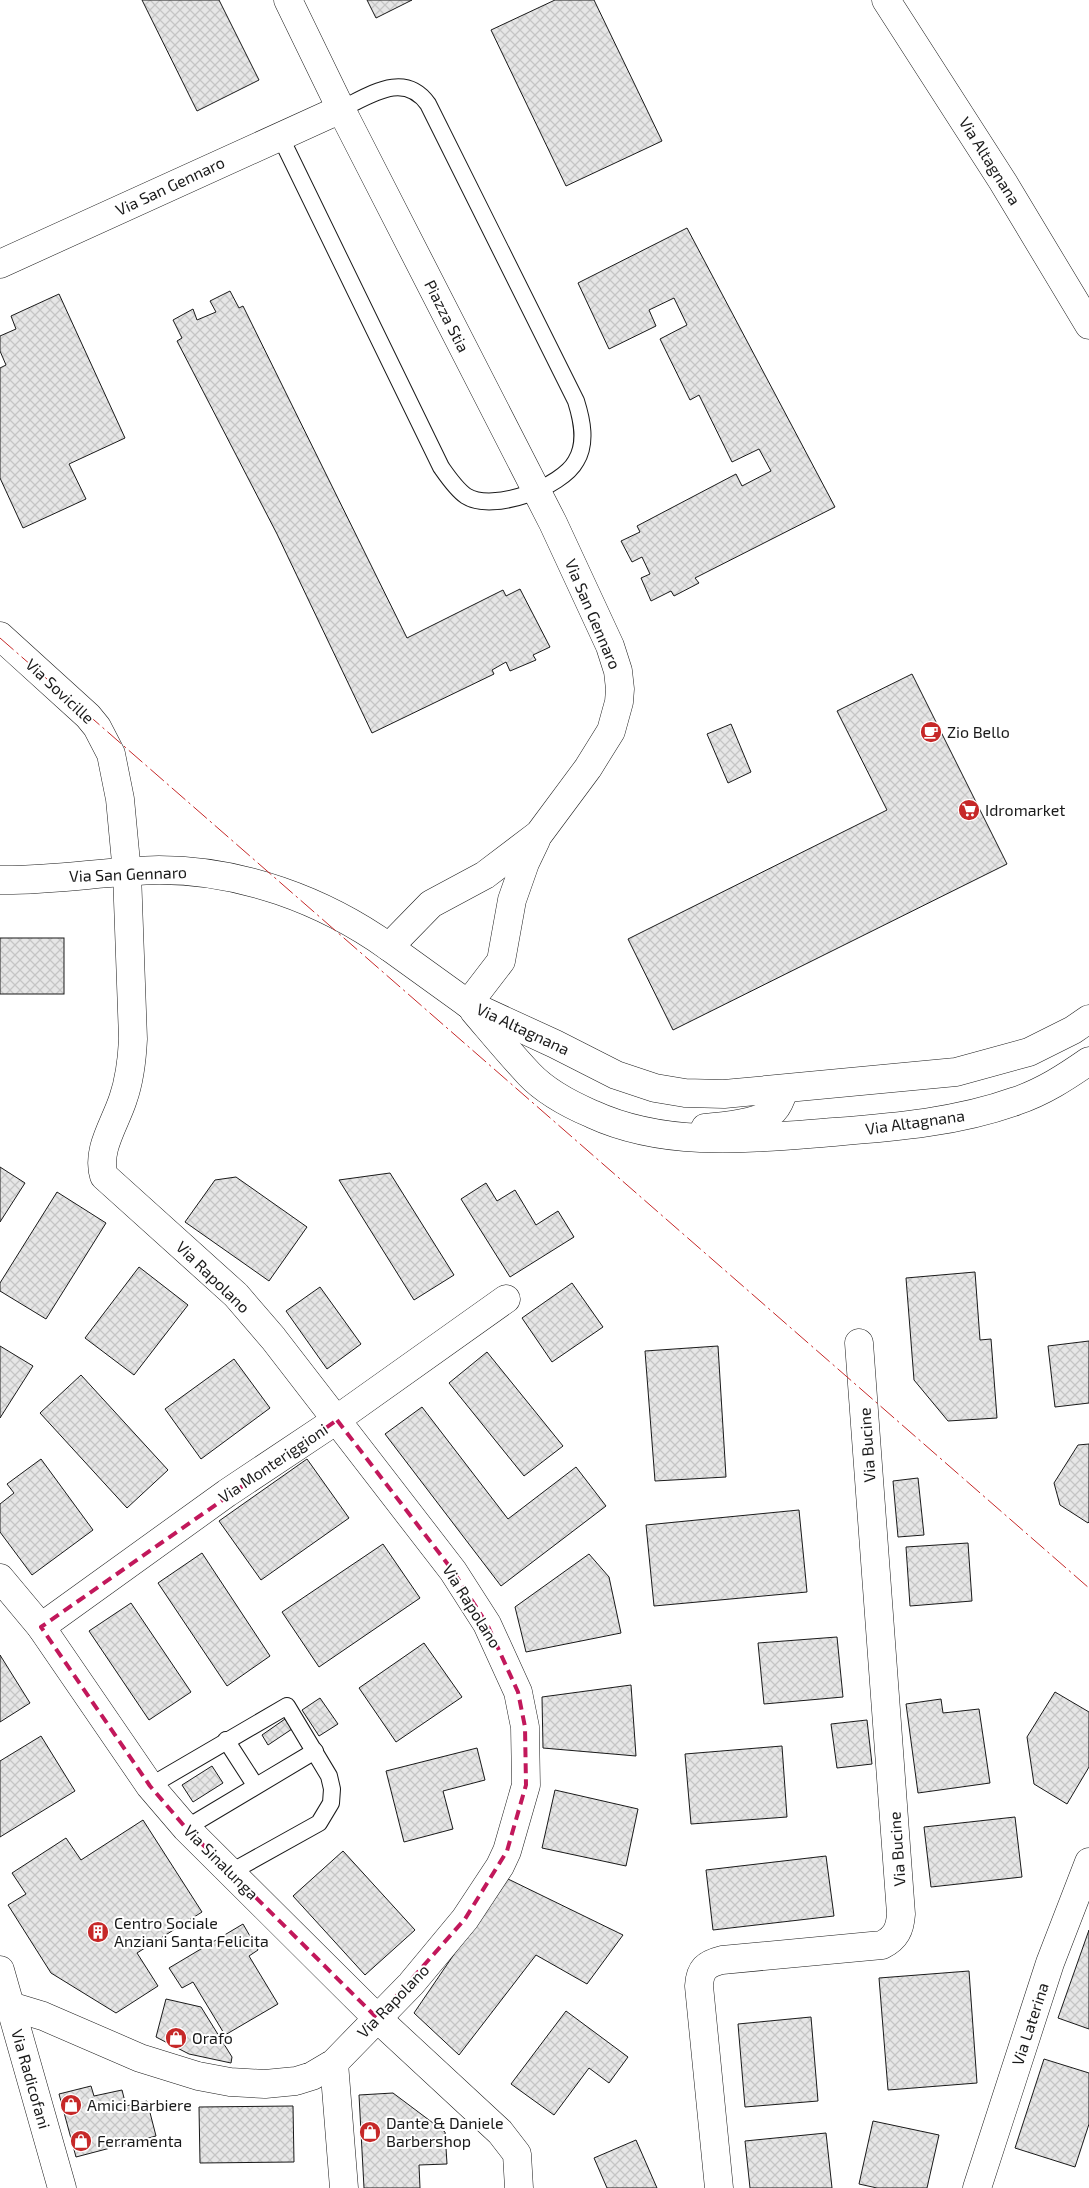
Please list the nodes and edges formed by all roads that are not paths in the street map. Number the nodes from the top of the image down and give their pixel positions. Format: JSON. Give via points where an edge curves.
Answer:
{"nodes":[{"id":1,"x":288,"y":0,"type":"edge"},
{"id":2,"x":886,"y":0,"type":"edge"},
{"id":3,"x":341,"y":109,"type":"junction"},
{"id":4,"x":280,"y":136,"type":"junction"},
{"id":5,"x":0,"y":264,"type":"edge"},
{"id":6,"x":1089,"y":324,"type":"edge"},
{"id":7,"x":536,"y":490,"type":"junction"},
{"id":8,"x":553,"y":523,"type":"joint"},
{"id":9,"x":0,"y":636,"type":"edge"},
{"id":10,"x":539,"y":834,"type":"junction"},
{"id":11,"x":128,"y":872,"type":"junction"},
{"id":12,"x":0,"y":880,"type":"edge"},
{"id":13,"x":389,"y":947,"type":"junction"},
{"id":14,"x":468,"y":1004,"type":"junction"},
{"id":15,"x":1089,"y":1019,"type":"edge"},
{"id":16,"x":1089,"y":1061,"type":"edge"},
{"id":17,"x":784,"y":1089,"type":"junction"},
{"id":18,"x":724,"y":1094,"type":"junction"},
{"id":19,"x":705,"y":1128,"type":"junction"},
{"id":20,"x":679,"y":1137,"type":"junction"},
{"id":21,"x":506,"y":1299,"type":"dead end"},
{"id":22,"x":859,"y":1344,"type":"dead end"},
{"id":23,"x":337,"y":1420,"type":"junction"},
{"id":24,"x":0,"y":1578,"type":"edge"},
{"id":25,"x":41,"y":1627,"type":"junction"},
{"id":26,"x":226,"y":1740,"type":"junction"},
{"id":27,"x":315,"y":1751,"type":"junction"},
{"id":28,"x":255,"y":1785,"type":"junction"},
{"id":29,"x":150,"y":1786,"type":"junction"},
{"id":30,"x":186,"y":1828,"type":"junction"},
{"id":31,"x":1089,"y":1862,"type":"edge"},
{"id":32,"x":231,"y":1872,"type":"junction"},
{"id":33,"x":0,"y":1970,"type":"edge"},
{"id":34,"x":5,"y":2006,"type":"edge"},
{"id":35,"x":376,"y":2018,"type":"junction"},
{"id":36,"x":334,"y":2063,"type":"junction"},
{"id":37,"x":62,"y":2188,"type":"edge"},
{"id":38,"x":344,"y":2188,"type":"edge"},
{"id":39,"x":519,"y":2188,"type":"edge"},
{"id":40,"x":719,"y":2188,"type":"edge"},
{"id":41,"x":977,"y":2188,"type":"edge"}],
"edges":[{"from":1,"to":3,"type":"street","name":"Piazza Stia"},
{"from":2,"to":6,"type":"street","name":"Via Altagnana","via":[[1008,189]]},
{"from":3,"to":4,"type":"street","name":"Via San Gennaro"},
{"from":3,"to":7,"type":"street","name":"Piazza Stia"},
{"from":3,"to":7,"type":"lane","via":[[400,86],[415,91],[428,104],[580,413],[582,444],[577,460],[570,471]]},
{"from":4,"to":5,"type":"street","name":"Via San Gennaro"},
{"from":4,"to":7,"type":"lane","via":[[448,478],[466,496],[481,502],[507,500]]},
{"from":7,"to":8,"type":"street","name":"Piazza Stia"},
{"from":8,"to":10,"type":"street","name":"Via San Gennaro","via":[[610,646],[620,689],[611,731],[581,779]]},
{"from":9,"to":11,"type":"street","name":"Via Sovicille","via":[[88,716],[104,739],[115,771]]},
{"from":10,"to":13,"type":"street","name":"Via San Gennaro","via":[[485,875],[422,911]]},
{"from":10,"to":14,"type":"street","name":"Via San Gennaro","via":[[512,900],[501,961]]},
{"from":11,"to":12,"type":"street","name":"Via San Gennaro"},
{"from":11,"to":13,"type":"street","name":"Via San Gennaro","via":[[158,870],[229,876],[339,916]]},
{"from":11,"to":23,"type":"street","name":"Via Rapolano","via":[[132,1065],[123,1100],[104,1148],[104,1176],[226,1284]]},
{"from":13,"to":14,"type":"street","name":"Via San Gennaro"},
{"from":14,"to":18,"type":"street","name":"Via Altagnana","via":[[634,1082],[685,1093]]},
{"from":14,"to":20,"type":"street","name":"Via Altagnana","via":[[529,1074],[566,1100],[615,1123]]},
{"from":15,"to":17,"type":"street","name":"Via Altagnana","via":[[1029,1052],[970,1068],[934,1075]]},
{"from":16,"to":20,"type":"street","name":"Via Altagnana","via":[[1059,1082],[1018,1101],[948,1120],[784,1136]]},
{"from":17,"to":18,"type":"street","name":"Via Altagnana"},
{"from":17,"to":19,"type":"street","via":[[777,1106],[768,1115]]},
{"from":18,"to":19,"type":"street","via":[[720,1111]]},
{"from":19,"to":20,"type":"street"},
{"from":21,"to":23,"type":"street","name":"Via Monteriggioni"},
{"from":22,"to":40,"type":"street","name":"Via Bucine","via":[[900,1924],[893,1938],[882,1945],[722,1960],[703,1969],[699,1986]]},
{"from":23,"to":25,"type":"street","name":"Via Monteriggioni","via":[[227,1493]]},
{"from":23,"to":35,"type":"street","name":"Via Rapolano","via":[[453,1571],[488,1624],[518,1692],[524,1727],[526,1785],[515,1828],[500,1866],[437,1954]]},
{"from":24,"to":25,"type":"street","name":"Via Sinalunga"},
{"from":25,"to":29,"type":"street","name":"Via Sinalunga"},
{"from":26,"to":27,"type":"lane","via":[[287,1706]]},
{"from":26,"to":28,"type":"lane"},
{"from":26,"to":29,"type":"lane"},
{"from":27,"to":28,"type":"lane"},
{"from":27,"to":32,"type":"lane","via":[[329,1776],[332,1789],[326,1814],[319,1823]]},
{"from":28,"to":30,"type":"lane"},
{"from":29,"to":30,"type":"street","name":"Via Sinalunga"},
{"from":30,"to":32,"type":"street","name":"Via Sinalunga"},
{"from":31,"to":41,"type":"street","name":"Via Laterina","via":[[1050,1963]]},
{"from":32,"to":35,"type":"street","name":"Via Sinalunga"},
{"from":33,"to":34,"type":"street","name":"Via Radicofani"},
{"from":34,"to":36,"type":"street","name":"Via Rapolano","via":[[43,2016],[164,2066],[214,2079],[264,2084],[288,2082],[312,2076]]},
{"from":34,"to":37,"type":"street","name":"Via Radicofani"},
{"from":35,"to":36,"type":"street","name":"Via Rapolano"},
{"from":35,"to":39,"type":"street","name":"Via Sinalunga","via":[[500,2132],[516,2154]]},
{"from":36,"to":38,"type":"street"}]}
